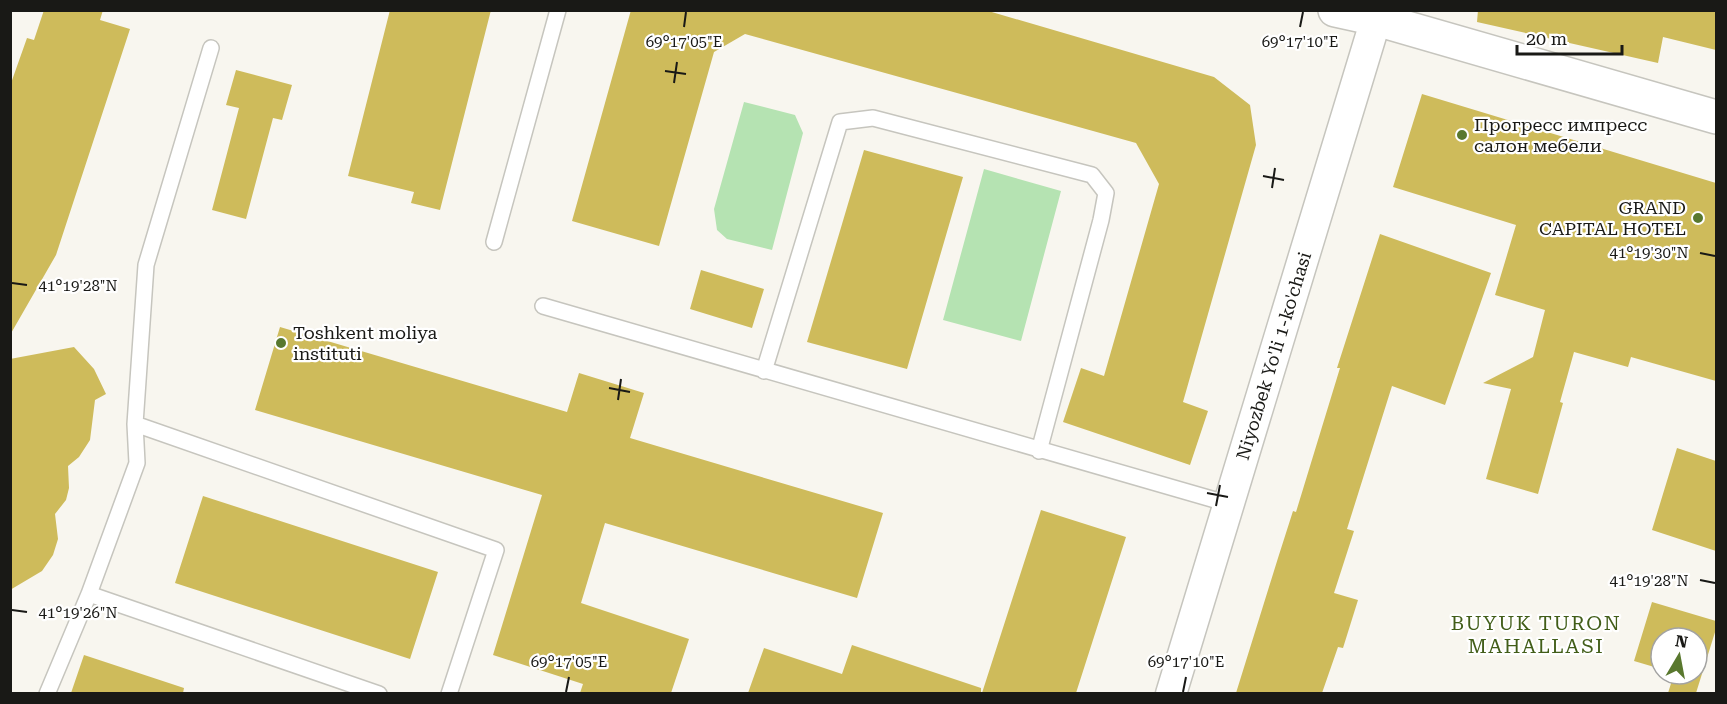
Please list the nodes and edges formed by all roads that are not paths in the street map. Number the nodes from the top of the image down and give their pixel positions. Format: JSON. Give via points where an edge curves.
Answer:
{"nodes":[{"id":1,"x":558,"y":10,"type":"edge"},
{"id":2,"x":1335,"y":10,"type":"edge"},
{"id":3,"x":1376,"y":19,"type":"junction"},
{"id":4,"x":212,"y":48,"type":"dead end"},
{"id":5,"x":1716,"y":117,"type":"edge"},
{"id":6,"x":494,"y":242,"type":"dead end"},
{"id":7,"x":543,"y":306,"type":"dead end"},
{"id":8,"x":764,"y":371,"type":"junction"},
{"id":9,"x":135,"y":424,"type":"junction"},
{"id":10,"x":1039,"y":450,"type":"junction"},
{"id":11,"x":1229,"y":504,"type":"junction"},
{"id":12,"x":89,"y":594,"type":"junction"},
{"id":13,"x":47,"y":693,"type":"edge"},
{"id":14,"x":379,"y":693,"type":"edge"},
{"id":15,"x":449,"y":693,"type":"edge"},
{"id":16,"x":1171,"y":693,"type":"edge"}],
"edges":[{"from":1,"to":6,"type":"lane"},
{"from":2,"to":3,"type":"street"},
{"from":3,"to":5,"type":"street"},
{"from":3,"to":11,"type":"street","name":"Niyozbek Yo'li 1-ko'chasi"},
{"from":4,"to":9,"type":"lane","via":[[146,265]]},
{"from":7,"to":8,"type":"lane"},
{"from":8,"to":10,"type":"lane"},
{"from":8,"to":10,"type":"lane","via":[[840,122],[873,118],[1092,176],[1106,193],[1101,220]]},
{"from":9,"to":12,"type":"lane","via":[[137,463]]},
{"from":9,"to":15,"type":"lane","via":[[496,550]]},
{"from":10,"to":11,"type":"lane"},
{"from":11,"to":16,"type":"street","name":"Niyozbek Yo'li 1-ko'chasi"},
{"from":12,"to":13,"type":"lane"},
{"from":12,"to":14,"type":"lane"}]}
